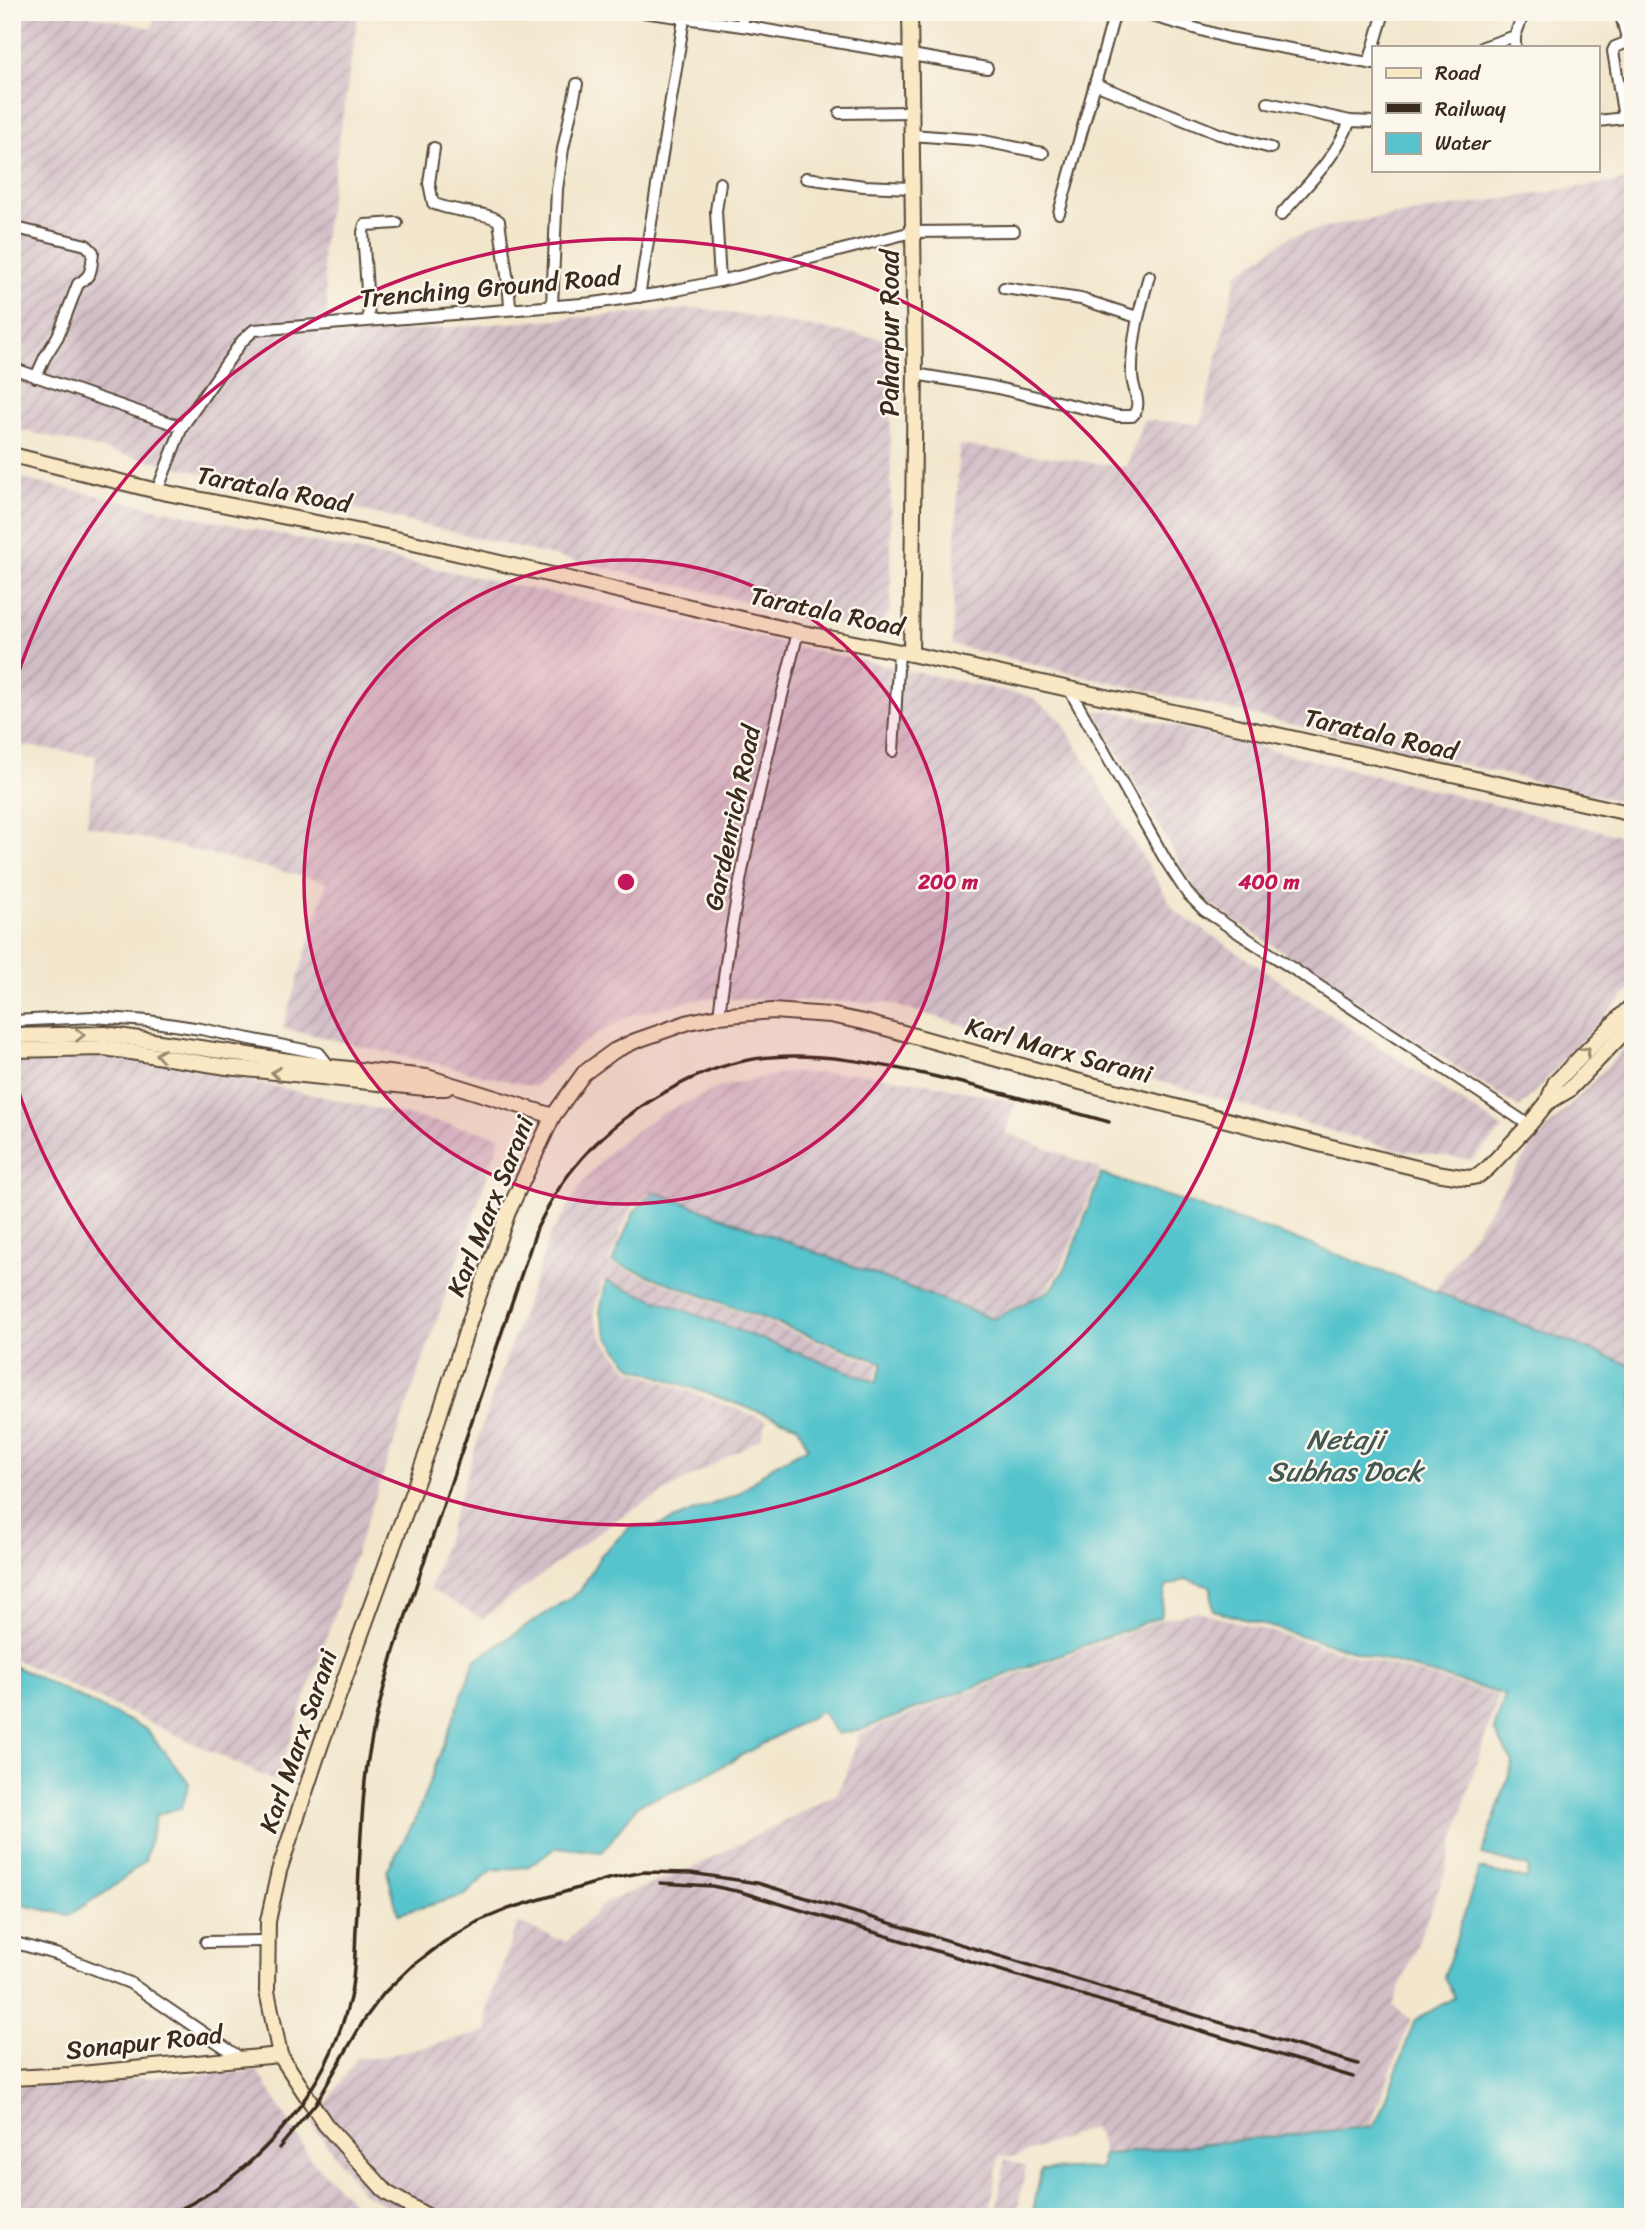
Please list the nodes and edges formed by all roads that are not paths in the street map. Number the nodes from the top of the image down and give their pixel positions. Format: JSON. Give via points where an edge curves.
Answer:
{"nodes":[{"id":1,"x":643,"y":12,"type":"edge"},
{"id":2,"x":743,"y":12,"type":"edge"},
{"id":3,"x":910,"y":12,"type":"edge"},
{"id":4,"x":1115,"y":12,"type":"edge"},
{"id":5,"x":1138,"y":12,"type":"edge"},
{"id":6,"x":1384,"y":12,"type":"edge"},
{"id":7,"x":1524,"y":12,"type":"edge"},
{"id":8,"x":1620,"y":12,"type":"edge"},
{"id":9,"x":690,"y":17,"type":"edge"},
{"id":10,"x":742,"y":26,"type":"junction"},
{"id":11,"x":1515,"y":42,"type":"edge"},
{"id":12,"x":1376,"y":46,"type":"edge"},
{"id":13,"x":1489,"y":46,"type":"edge"},
{"id":14,"x":912,"y":56,"type":"junction"},
{"id":15,"x":1371,"y":64,"type":"edge"},
{"id":16,"x":987,"y":68,"type":"dead end"},
{"id":17,"x":577,"y":84,"type":"dead end"},
{"id":18,"x":1095,"y":84,"type":"junction"},
{"id":19,"x":1268,"y":103,"type":"dead end"},
{"id":20,"x":911,"y":112,"type":"junction"},
{"id":21,"x":840,"y":113,"type":"dead end"},
{"id":22,"x":1629,"y":117,"type":"edge"},
{"id":23,"x":1350,"y":121,"type":"junction"},
{"id":24,"x":1600,"y":121,"type":"edge"},
{"id":25,"x":1372,"y":122,"type":"edge"},
{"id":26,"x":912,"y":135,"type":"junction"},
{"id":27,"x":434,"y":148,"type":"dead end"},
{"id":28,"x":1271,"y":148,"type":"dead end"},
{"id":29,"x":1043,"y":153,"type":"dead end"},
{"id":30,"x":806,"y":178,"type":"dead end"},
{"id":31,"x":720,"y":183,"type":"dead end"},
{"id":32,"x":912,"y":188,"type":"junction"},
{"id":33,"x":1059,"y":213,"type":"dead end"},
{"id":34,"x":1280,"y":215,"type":"dead end"},
{"id":35,"x":397,"y":223,"type":"dead end"},
{"id":36,"x":12,"y":227,"type":"edge"},
{"id":37,"x":1014,"y":231,"type":"dead end"},
{"id":38,"x":912,"y":232,"type":"junction"},
{"id":39,"x":1149,"y":276,"type":"dead end"},
{"id":40,"x":720,"y":281,"type":"junction"},
{"id":41,"x":1004,"y":288,"type":"dead end"},
{"id":42,"x":639,"y":297,"type":"junction"},
{"id":43,"x":552,"y":306,"type":"junction"},
{"id":44,"x":510,"y":309,"type":"junction"},
{"id":45,"x":1137,"y":317,"type":"junction"},
{"id":46,"x":369,"y":320,"type":"junction"},
{"id":47,"x":12,"y":369,"type":"edge"},
{"id":48,"x":915,"y":374,"type":"junction"},
{"id":49,"x":36,"y":377,"type":"junction"},
{"id":50,"x":183,"y":427,"type":"junction"},
{"id":51,"x":12,"y":455,"type":"edge"},
{"id":52,"x":157,"y":491,"type":"junction"},
{"id":53,"x":798,"y":632,"type":"junction"},
{"id":54,"x":905,"y":653,"type":"junction"},
{"id":55,"x":1069,"y":690,"type":"junction"},
{"id":56,"x":893,"y":751,"type":"dead end"},
{"id":57,"x":1633,"y":814,"type":"edge"},
{"id":58,"x":1633,"y":1003,"type":"edge"},
{"id":59,"x":719,"y":1016,"type":"junction"},
{"id":60,"x":12,"y":1021,"type":"edge"},
{"id":61,"x":1633,"y":1023,"type":"edge"},
{"id":62,"x":12,"y":1036,"type":"edge"},
{"id":63,"x":12,"y":1050,"type":"edge"},
{"id":64,"x":328,"y":1072,"type":"junction"},
{"id":65,"x":1548,"y":1102,"type":"junction"},
{"id":66,"x":553,"y":1116,"type":"junction"},
{"id":67,"x":1529,"y":1125,"type":"junction"},
{"id":68,"x":266,"y":1941,"type":"junction"},
{"id":69,"x":12,"y":1942,"type":"edge"},
{"id":70,"x":206,"y":1942,"type":"dead end"},
{"id":71,"x":280,"y":2055,"type":"junction"},
{"id":72,"x":239,"y":2057,"type":"junction"},
{"id":73,"x":12,"y":2078,"type":"edge"},
{"id":74,"x":429,"y":2217,"type":"edge"}],
"edges":[{"from":1,"to":9,"type":"street"},
{"from":2,"to":10,"type":"street"},
{"from":3,"to":14,"type":"main road","name":"Paharpur Road"},
{"from":4,"to":18,"type":"street"},
{"from":5,"to":15,"type":"street","via":[[1229,38]]},
{"from":6,"to":12,"type":"street"},
{"from":7,"to":11,"type":"street"},
{"from":8,"to":22,"type":"street","via":[[1628,42],[1613,51]]},
{"from":9,"to":10,"type":"street"},
{"from":9,"to":42,"type":"street"},
{"from":10,"to":14,"type":"street"},
{"from":11,"to":13,"type":"street"},
{"from":14,"to":16,"type":"street"},
{"from":14,"to":20,"type":"main road","name":"Paharpur Road"},
{"from":17,"to":43,"type":"street","via":[[557,190]]},
{"from":18,"to":28,"type":"street","via":[[1219,134]]},
{"from":18,"to":33,"type":"street"},
{"from":19,"to":23,"type":"street"},
{"from":20,"to":21,"type":"street"},
{"from":20,"to":26,"type":"main road","name":"Paharpur Road"},
{"from":22,"to":24,"type":"street"},
{"from":23,"to":25,"type":"street"},
{"from":23,"to":34,"type":"street","via":[[1331,159]]},
{"from":26,"to":29,"type":"street","via":[[979,140]]},
{"from":26,"to":32,"type":"main road","name":"Paharpur Road"},
{"from":27,"to":44,"type":"street","via":[[429,183],[433,203],[499,221]]},
{"from":30,"to":32,"type":"street"},
{"from":31,"to":40,"type":"street","via":[[716,211]]},
{"from":32,"to":38,"type":"main road","name":"Paharpur Road"},
{"from":35,"to":46,"type":"street","via":[[365,225]]},
{"from":36,"to":49,"type":"street","via":[[86,246],[93,252],[88,278],[78,284],[58,337]]},
{"from":37,"to":38,"type":"street","name":"Trenching Ground Road"},
{"from":38,"to":40,"type":"street","name":"Trenching Ground Road"},
{"from":38,"to":48,"type":"main road","name":"Paharpur Road"},
{"from":39,"to":45,"type":"street"},
{"from":40,"to":42,"type":"street","name":"Trenching Ground Road"},
{"from":41,"to":45,"type":"street","via":[[1081,299]]},
{"from":42,"to":43,"type":"street","name":"Trenching Ground Road"},
{"from":43,"to":44,"type":"street","name":"Trenching Ground Road"},
{"from":44,"to":46,"type":"street","name":"Trenching Ground Road"},
{"from":45,"to":48,"type":"street","via":[[1132,377],[1138,405],[1137,412],[1127,418]]},
{"from":46,"to":50,"type":"street","name":"Trenching Ground Road","via":[[254,330]]},
{"from":47,"to":49,"type":"street"},
{"from":48,"to":54,"type":"main road","name":"Paharpur Road"},
{"from":49,"to":50,"type":"street"},
{"from":50,"to":52,"type":"street","name":"Trenching Ground Road"},
{"from":51,"to":52,"type":"main road","name":"Taratala Road"},
{"from":52,"to":53,"type":"main road","name":"Taratala Road","via":[[396,539]]},
{"from":53,"to":54,"type":"main road","name":"Taratala Road"},
{"from":53,"to":59,"type":"street","name":"Gardenrich Road","via":[[738,892]]},
{"from":54,"to":55,"type":"main road","name":"Taratala Road"},
{"from":54,"to":56,"type":"street"},
{"from":55,"to":57,"type":"main road","name":"Taratala Road"},
{"from":55,"to":67,"type":"street","via":[[1187,894],[1204,910]]},
{"from":65,"to":58,"type":"main road","name":"Karl Marx Sarani","one_way":true,"via":[[1555,1083]]},
{"from":59,"to":66,"type":"main road","name":"Karl Marx Sarani","via":[[689,1022],[614,1051],[584,1073]]},
{"from":59,"to":67,"type":"main road","name":"Karl Marx Sarani","via":[[772,1011],[864,1022],[1315,1143],[1468,1178],[1488,1168]]},
{"from":60,"to":64,"type":"street","via":[[92,1017],[201,1029],[320,1053]]},
{"from":61,"to":65,"type":"main road","name":"Karl Marx Sarani","via":[[1569,1090]]},
{"from":62,"to":64,"type":"main road","one_way":true,"via":[[106,1034],[229,1051]]},
{"from":64,"to":63,"type":"main road","one_way":true,"via":[[227,1067],[105,1048]]},
{"from":64,"to":66,"type":"main road","via":[[425,1088],[456,1087]]},
{"from":65,"to":67,"type":"main road","name":"Karl Marx Sarani"},
{"from":66,"to":68,"type":"main road","name":"Karl Marx Sarani","via":[[509,1212],[321,1744],[279,1871]]},
{"from":68,"to":70,"type":"street"},
{"from":68,"to":71,"type":"main road","name":"Karl Marx Sarani","via":[[267,1991]]},
{"from":69,"to":72,"type":"street","via":[[130,1983]]},
{"from":71,"to":72,"type":"main road","name":"Sonapur Road"},
{"from":71,"to":74,"type":"main road","name":"Karl Marx Sarani","via":[[325,2124],[387,2193]]},
{"from":72,"to":73,"type":"main road","name":"Sonapur Road"}]}
